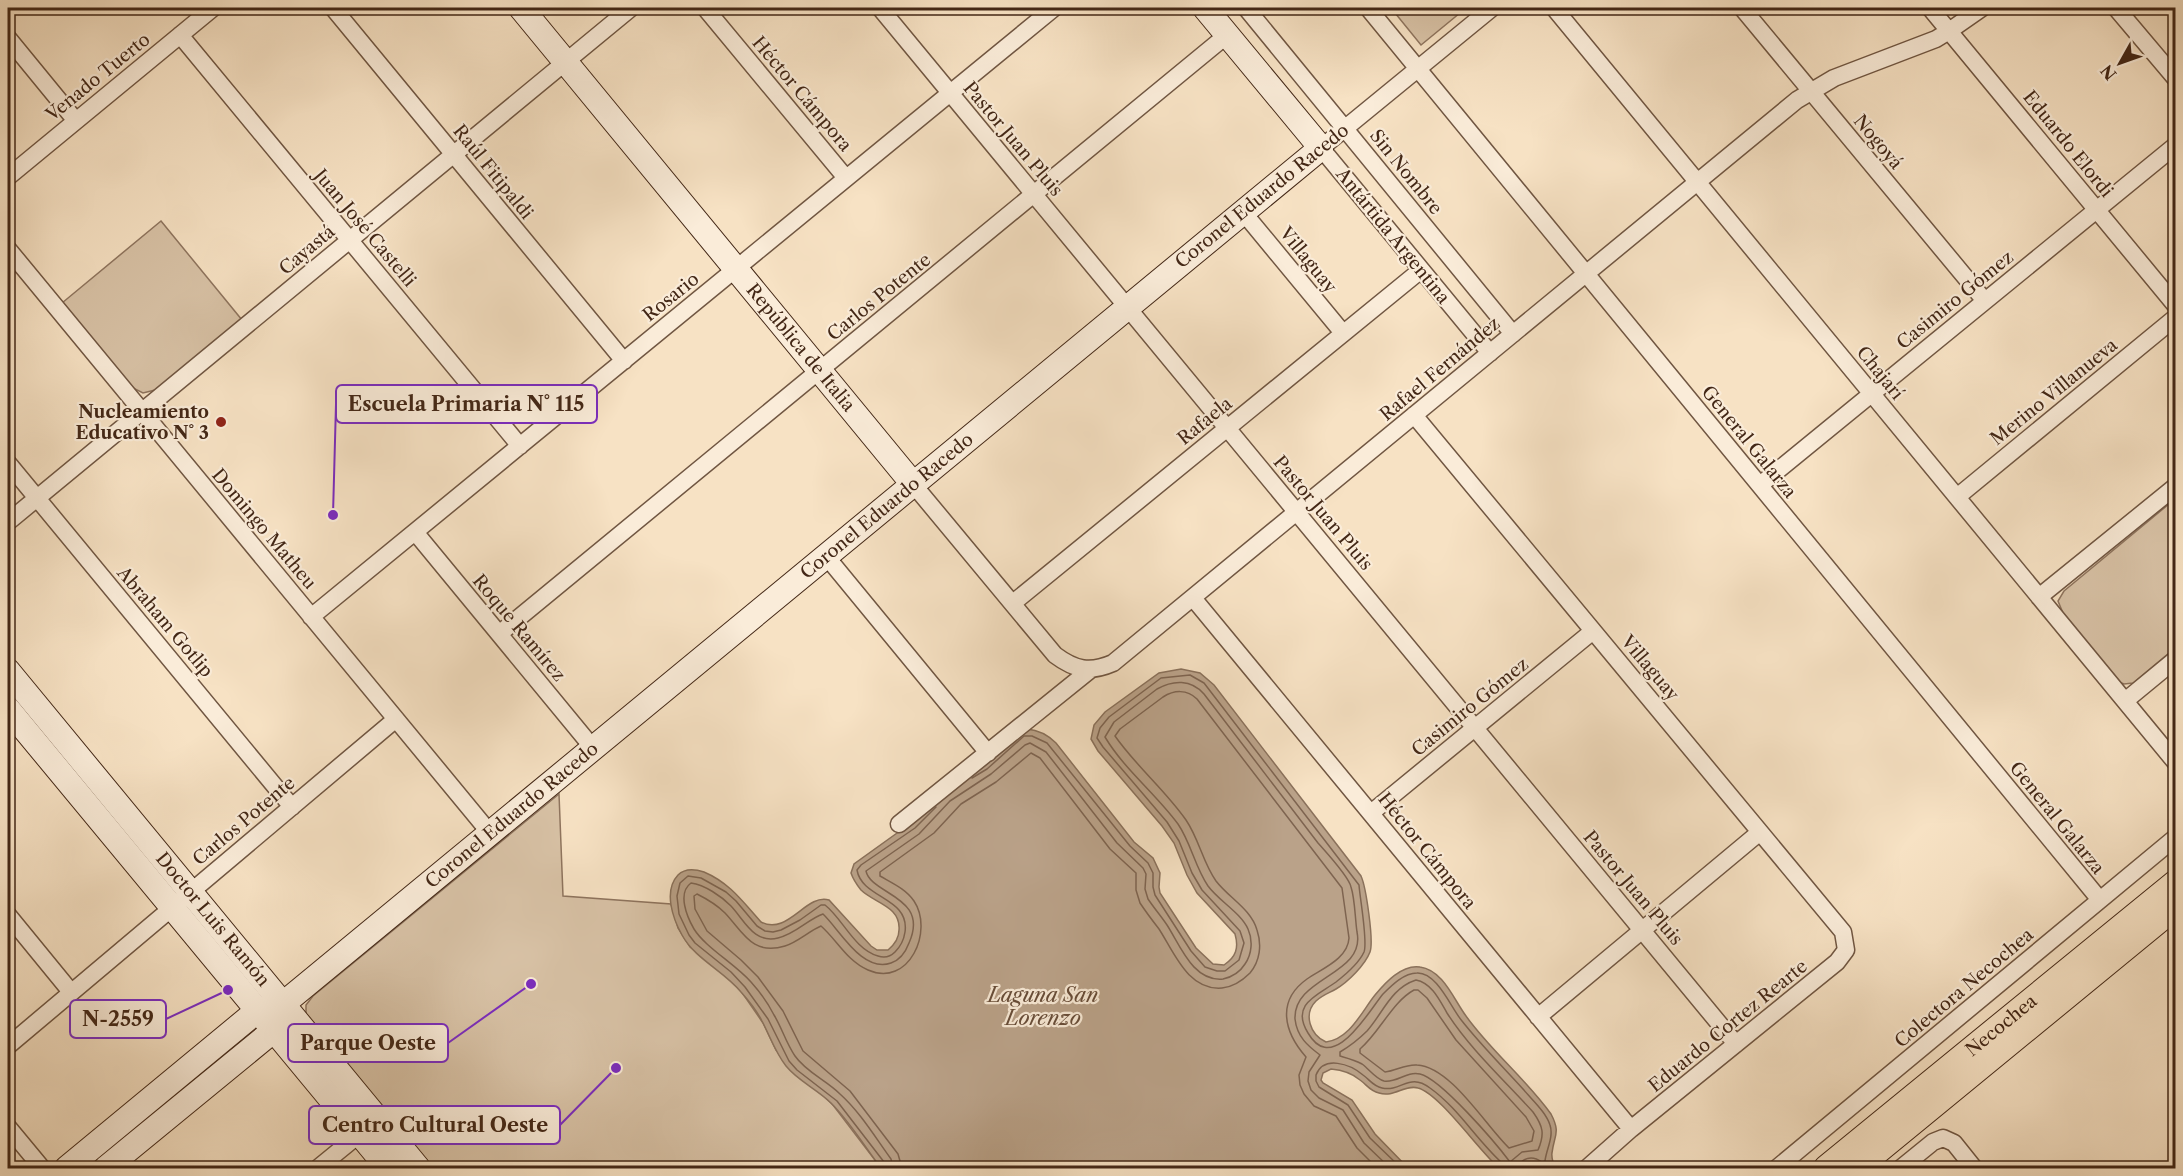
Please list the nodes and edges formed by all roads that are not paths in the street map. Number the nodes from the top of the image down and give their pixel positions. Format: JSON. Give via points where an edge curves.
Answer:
{"nodes":[{"id":1,"x":213,"y":8,"type":"edge"},
{"id":2,"x":333,"y":8,"type":"edge"},
{"id":3,"x":521,"y":8,"type":"edge"},
{"id":4,"x":631,"y":8,"type":"edge"},
{"id":5,"x":705,"y":8,"type":"edge"},
{"id":6,"x":880,"y":8,"type":"edge"},
{"id":7,"x":1054,"y":8,"type":"edge"},
{"id":8,"x":1205,"y":8,"type":"edge"},
{"id":9,"x":1246,"y":8,"type":"edge"},
{"id":10,"x":1368,"y":8,"type":"edge"},
{"id":11,"x":1492,"y":8,"type":"edge"},
{"id":12,"x":1554,"y":8,"type":"edge"},
{"id":13,"x":1742,"y":8,"type":"edge"},
{"id":14,"x":1930,"y":8,"type":"edge"},
{"id":15,"x":1982,"y":8,"type":"edge"},
{"id":16,"x":2116,"y":8,"type":"edge"},
{"id":17,"x":1949,"y":32,"type":"junction"},
{"id":18,"x":180,"y":35,"type":"junction"},
{"id":19,"x":1227,"y":35,"type":"junction"},
{"id":20,"x":8,"y":38,"type":"edge"},
{"id":21,"x":565,"y":61,"type":"junction"},
{"id":22,"x":1418,"y":68,"type":"junction"},
{"id":23,"x":2175,"y":79,"type":"edge"},
{"id":24,"x":1810,"y":90,"type":"junction"},
{"id":25,"x":950,"y":93,"type":"junction"},
{"id":26,"x":76,"y":121,"type":"junction"},
{"id":27,"x":1345,"y":128,"type":"junction"},
{"id":28,"x":2175,"y":145,"type":"edge"},
{"id":29,"x":1321,"y":148,"type":"junction"},
{"id":30,"x":453,"y":154,"type":"junction"},
{"id":31,"x":8,"y":177,"type":"edge"},
{"id":32,"x":846,"y":178,"type":"junction"},
{"id":33,"x":1697,"y":182,"type":"junction"},
{"id":34,"x":1034,"y":194,"type":"junction"},
{"id":35,"x":2097,"y":210,"type":"junction"},
{"id":36,"x":1243,"y":212,"type":"junction"},
{"id":37,"x":350,"y":240,"type":"junction"},
{"id":38,"x":8,"y":249,"type":"edge"},
{"id":39,"x":736,"y":269,"type":"junction"},
{"id":40,"x":1421,"y":270,"type":"junction"},
{"id":41,"x":1586,"y":273,"type":"junction"},
{"id":42,"x":1985,"y":301,"type":"junction"},
{"id":43,"x":2175,"y":306,"type":"edge"},
{"id":44,"x":1128,"y":307,"type":"junction"},
{"id":45,"x":2175,"y":317,"type":"edge"},
{"id":46,"x":1343,"y":333,"type":"junction"},
{"id":47,"x":1513,"y":334,"type":"junction"},
{"id":48,"x":1490,"y":353,"type":"junction"},
{"id":49,"x":624,"y":361,"type":"junction"},
{"id":50,"x":820,"y":370,"type":"junction"},
{"id":51,"x":1872,"y":394,"type":"junction"},
{"id":52,"x":142,"y":411,"type":"junction"},
{"id":53,"x":1414,"y":415,"type":"junction"},
{"id":54,"x":1227,"y":428,"type":"junction"},
{"id":55,"x":520,"y":446,"type":"junction"},
{"id":56,"x":8,"y":463,"type":"edge"},
{"id":57,"x":913,"y":484,"type":"junction"},
{"id":58,"x":1760,"y":485,"type":"junction"},
{"id":59,"x":2175,"y":486,"type":"edge"},
{"id":60,"x":1957,"y":497,"type":"junction"},
{"id":61,"x":37,"y":498,"type":"junction"},
{"id":62,"x":1297,"y":512,"type":"junction"},
{"id":63,"x":8,"y":522,"type":"edge"},
{"id":64,"x":415,"y":532,"type":"junction"},
{"id":65,"x":826,"y":556,"type":"junction"},
{"id":66,"x":2039,"y":597,"type":"junction"},
{"id":67,"x":1194,"y":598,"type":"junction"},
{"id":68,"x":1013,"y":603,"type":"junction"},
{"id":69,"x":311,"y":617,"type":"junction"},
{"id":70,"x":1593,"y":631,"type":"junction"},
{"id":71,"x":499,"y":634,"type":"junction"},
{"id":72,"x":2175,"y":659,"type":"edge"},
{"id":73,"x":1090,"y":670,"type":"junction"},
{"id":74,"x":8,"y":671,"type":"edge"},
{"id":75,"x":2125,"y":701,"type":"junction"},
{"id":76,"x":8,"y":709,"type":"edge"},
{"id":77,"x":396,"y":719,"type":"junction"},
{"id":78,"x":1475,"y":728,"type":"junction"},
{"id":79,"x":593,"y":748,"type":"junction"},
{"id":80,"x":988,"y":753,"type":"junction"},
{"id":81,"x":2175,"y":763,"type":"edge"},
{"id":82,"x":292,"y":807,"type":"junction"},
{"id":83,"x":1371,"y":813,"type":"junction"},
{"id":84,"x":899,"y":824,"type":"dead end"},
{"id":85,"x":1760,"y":832,"type":"junction"},
{"id":86,"x":490,"y":833,"type":"junction"},
{"id":87,"x":2175,"y":837,"type":"edge"},
{"id":88,"x":2175,"y":883,"type":"edge"},
{"id":89,"x":190,"y":892,"type":"junction"},
{"id":90,"x":2100,"y":900,"type":"junction"},
{"id":91,"x":2175,"y":906,"type":"edge"},
{"id":92,"x":171,"y":908,"type":"junction"},
{"id":93,"x":8,"y":915,"type":"edge"},
{"id":94,"x":1642,"y":930,"type":"junction"},
{"id":95,"x":1846,"y":950,"type":"joint"},
{"id":96,"x":71,"y":992,"type":"junction"},
{"id":97,"x":283,"y":1004,"type":"junction"},
{"id":98,"x":257,"y":1011,"type":"junction"},
{"id":99,"x":1538,"y":1017,"type":"junction"},
{"id":100,"x":273,"y":1031,"type":"junction"},
{"id":101,"x":1736,"y":1044,"type":"junction"},
{"id":102,"x":8,"y":1046,"type":"edge"},
{"id":103,"x":8,"y":1127,"type":"edge"},
{"id":104,"x":368,"y":1127,"type":"junction"},
{"id":105,"x":1631,"y":1129,"type":"junction"},
{"id":106,"x":42,"y":1168,"type":"edge"},
{"id":107,"x":68,"y":1168,"type":"edge"},
{"id":108,"x":106,"y":1168,"type":"edge"},
{"id":109,"x":318,"y":1168,"type":"edge"},
{"id":110,"x":388,"y":1168,"type":"edge"},
{"id":111,"x":418,"y":1168,"type":"edge"},
{"id":112,"x":1587,"y":1168,"type":"edge"},
{"id":113,"x":1777,"y":1168,"type":"edge"},
{"id":114,"x":1827,"y":1168,"type":"edge"},
{"id":115,"x":1856,"y":1168,"type":"edge"},
{"id":116,"x":1901,"y":1168,"type":"edge"},
{"id":117,"x":1974,"y":1168,"type":"edge"}],
"edges":[{"from":1,"to":18,"type":"street","name":"Venado Tuerto"},
{"from":2,"to":30,"type":"street","name":"Raúl Fitipaldi"},
{"from":3,"to":21,"type":"street","name":"República de Italia"},
{"from":4,"to":21,"type":"street","name":"Cayastá"},
{"from":5,"to":32,"type":"street","name":"Héctor Cámpora"},
{"from":6,"to":25,"type":"street","name":"Pastor Juan Pluis"},
{"from":7,"to":25,"type":"street","name":"Rosario"},
{"from":8,"to":19,"type":"street","name":"Antártida Argentina"},
{"from":9,"to":27,"type":"street","name":"Sin Nombre"},
{"from":10,"to":22,"type":"street","name":"General Galarza"},
{"from":11,"to":22,"type":"street","name":"Coronel Eduardo Racedo"},
{"from":12,"to":33,"type":"street","name":"Chajarí"},
{"from":13,"to":24,"type":"street","name":"Nogoyá"},
{"from":14,"to":17,"type":"street","name":"Eduardo Elordi"},
{"from":15,"to":17,"type":"street","name":"Rafael Fernández"},
{"from":16,"to":23,"type":"street"},
{"from":17,"to":24,"type":"street","name":"Rafael Fernández"},
{"from":17,"to":35,"type":"street","name":"Eduardo Elordi"},
{"from":18,"to":26,"type":"street","name":"Venado Tuerto"},
{"from":18,"to":37,"type":"street","name":"Juan José Castelli"},
{"from":19,"to":29,"type":"street","name":"Antártida Argentina"},
{"from":19,"to":34,"type":"street","name":"Carlos Potente"},
{"from":20,"to":26,"type":"street"},
{"from":21,"to":30,"type":"street","name":"Cayastá"},
{"from":21,"to":39,"type":"street","name":"República de Italia"},
{"from":22,"to":27,"type":"street","name":"Coronel Eduardo Racedo"},
{"from":22,"to":41,"type":"street","name":"General Galarza"},
{"from":24,"to":33,"type":"street","name":"Rafael Fernández"},
{"from":24,"to":42,"type":"street","name":"Nogoyá"},
{"from":25,"to":32,"type":"street","name":"Rosario"},
{"from":25,"to":34,"type":"street","name":"Pastor Juan Pluis"},
{"from":26,"to":31,"type":"street","name":"Venado Tuerto"},
{"from":27,"to":29,"type":"street","name":"Coronel Eduardo Racedo"},
{"from":27,"to":47,"type":"street","name":"Sin Nombre"},
{"from":28,"to":35,"type":"street","name":"Casimiro Gómez"},
{"from":29,"to":36,"type":"street","name":"Coronel Eduardo Racedo"},
{"from":29,"to":40,"type":"street","name":"Antártida Argentina"},
{"from":30,"to":37,"type":"street","name":"Cayastá"},
{"from":30,"to":49,"type":"street","name":"Raúl Fitipaldi"},
{"from":32,"to":39,"type":"street","name":"Rosario"},
{"from":33,"to":41,"type":"street","name":"Rafael Fernández"},
{"from":33,"to":51,"type":"street","name":"Chajarí"},
{"from":34,"to":44,"type":"street","name":"Pastor Juan Pluis"},
{"from":34,"to":50,"type":"street","name":"Carlos Potente"},
{"from":35,"to":42,"type":"street","name":"Casimiro Gómez"},
{"from":35,"to":43,"type":"street","name":"Eduardo Elordi"},
{"from":36,"to":44,"type":"street","name":"Coronel Eduardo Racedo"},
{"from":36,"to":46,"type":"street","name":"Villaguay"},
{"from":37,"to":52,"type":"street","name":"Cayastá"},
{"from":37,"to":55,"type":"street","name":"Juan José Castelli"},
{"from":38,"to":52,"type":"street","name":"Domingo Matheu"},
{"from":39,"to":49,"type":"street","name":"Rosario"},
{"from":39,"to":50,"type":"street","name":"República de Italia"},
{"from":40,"to":46,"type":"street","name":"Rafaela"},
{"from":40,"to":48,"type":"street","name":"Antártida Argentina"},
{"from":41,"to":47,"type":"street","name":"Rafael Fernández"},
{"from":41,"to":58,"type":"street","name":"General Galarza"},
{"from":42,"to":51,"type":"street","name":"Casimiro Gómez"},
{"from":44,"to":54,"type":"street","name":"Pastor Juan Pluis"},
{"from":44,"to":57,"type":"street","name":"Coronel Eduardo Racedo"},
{"from":45,"to":60,"type":"street","name":"Merino Villanueva"},
{"from":46,"to":54,"type":"street","name":"Rafaela"},
{"from":47,"to":48,"type":"street","name":"Rafael Fernández"},
{"from":48,"to":53,"type":"street","name":"Rafael Fernández"},
{"from":49,"to":55,"type":"street","name":"Rosario"},
{"from":50,"to":57,"type":"street","name":"República de Italia"},
{"from":50,"to":71,"type":"street","name":"Carlos Potente"},
{"from":51,"to":58,"type":"street","name":"Casimiro Gómez"},
{"from":51,"to":60,"type":"street","name":"Chajarí"},
{"from":52,"to":61,"type":"street","name":"Cayastá"},
{"from":52,"to":69,"type":"street","name":"Domingo Matheu"},
{"from":53,"to":62,"type":"street","name":"Rafael Fernández"},
{"from":53,"to":70,"type":"street","name":"Villaguay"},
{"from":54,"to":62,"type":"street","name":"Pastor Juan Pluis"},
{"from":54,"to":68,"type":"street","name":"Rafaela"},
{"from":55,"to":64,"type":"street","name":"Rosario"},
{"from":56,"to":61,"type":"street","name":"Abraham Gotlip"},
{"from":57,"to":65,"type":"street","name":"Coronel Eduardo Racedo"},
{"from":57,"to":68,"type":"street","name":"República de Italia"},
{"from":58,"to":90,"type":"street","name":"General Galarza"},
{"from":59,"to":66,"type":"street"},
{"from":60,"to":66,"type":"street","name":"Chajarí"},
{"from":61,"to":63,"type":"street","name":"Cayastá"},
{"from":61,"to":82,"type":"street","name":"Abraham Gotlip"},
{"from":62,"to":67,"type":"street","name":"Rafael Fernández"},
{"from":62,"to":78,"type":"street","name":"Pastor Juan Pluis"},
{"from":64,"to":69,"type":"street","name":"Rosario"},
{"from":64,"to":71,"type":"street","name":"Roque Ramírez"},
{"from":65,"to":79,"type":"street","name":"Coronel Eduardo Racedo"},
{"from":65,"to":80,"type":"street"},
{"from":66,"to":75,"type":"street","name":"Chajarí"},
{"from":67,"to":73,"type":"street","name":"Rafael Fernández","via":[[1122,657]]},
{"from":67,"to":83,"type":"street","name":"Héctor Cámpora"},
{"from":68,"to":73,"type":"street","name":"República de Italia","via":[[1055,655],[1073,667]]},
{"from":69,"to":77,"type":"street","name":"Domingo Matheu"},
{"from":70,"to":78,"type":"street","name":"Casimiro Gómez"},
{"from":70,"to":85,"type":"street","name":"Villaguay"},
{"from":71,"to":79,"type":"street","name":"Roque Ramírez"},
{"from":72,"to":75,"type":"street"},
{"from":73,"to":80,"type":"street","name":"Rafael Fernández"},
{"from":74,"to":89,"type":"street","name":"Doctor Luis Ramón"},
{"from":75,"to":81,"type":"street","name":"Chajarí"},
{"from":76,"to":92,"type":"street","name":"Doctor Luis Ramón"},
{"from":77,"to":82,"type":"street","name":"Carlos Potente"},
{"from":77,"to":86,"type":"street","name":"Domingo Matheu"},
{"from":78,"to":83,"type":"street","name":"Casimiro Gómez"},
{"from":78,"to":94,"type":"street","name":"Pastor Juan Pluis"},
{"from":79,"to":86,"type":"street","name":"Coronel Eduardo Racedo"},
{"from":80,"to":84,"type":"street","name":"Rafael Fernández"},
{"from":82,"to":89,"type":"street","name":"Carlos Potente"},
{"from":83,"to":99,"type":"street","name":"Héctor Cámpora"},
{"from":85,"to":94,"type":"street"},
{"from":85,"to":95,"type":"street","name":"Villaguay","via":[[1843,932]]},
{"from":86,"to":97,"type":"street","name":"Coronel Eduardo Racedo"},
{"from":87,"to":90,"type":"street","name":"Colectora Necochea"},
{"from":88,"to":114,"type":"main road","name":"Necochea"},
{"from":89,"to":92,"type":"street","name":"Carlos Potente"},
{"from":89,"to":97,"type":"street","name":"Doctor Luis Ramón"},
{"from":90,"to":113,"type":"street","name":"Colectora Necochea"},
{"from":91,"to":115,"type":"main road","name":"Necochea"},
{"from":92,"to":96,"type":"street","name":"Carlos Potente"},
{"from":92,"to":98,"type":"street","name":"Doctor Luis Ramón"},
{"from":93,"to":96,"type":"street"},
{"from":94,"to":99,"type":"street"},
{"from":94,"to":101,"type":"street","name":"Pastor Juan Pluis"},
{"from":95,"to":101,"type":"street","name":"Eduardo Cortez Rearte","via":[[1837,962]]},
{"from":96,"to":102,"type":"street","name":"Carlos Potente"},
{"from":97,"to":98,"type":"street","name":"Coronel Eduardo Racedo"},
{"from":97,"to":100,"type":"street"},
{"from":97,"to":104,"type":"street","name":"Doctor Luis Ramón"},
{"from":98,"to":100,"type":"street","name":"Doctor Luis Ramón"},
{"from":98,"to":107,"type":"street","name":"Coronel Eduardo Racedo"},
{"from":99,"to":105,"type":"street","name":"Héctor Cámpora"},
{"from":100,"to":104,"type":"street","name":"Doctor Luis Ramón"},
{"from":100,"to":108,"type":"street"},
{"from":101,"to":105,"type":"street","name":"Eduardo Cortez Rearte"},
{"from":103,"to":106,"type":"street"},
{"from":104,"to":109,"type":"street"},
{"from":104,"to":110,"type":"street","name":"Doctor Luis Ramón"},
{"from":104,"to":111,"type":"street","name":"Doctor Luis Ramón"},
{"from":105,"to":112,"type":"street","name":"Eduardo Cortez Rearte"},
{"from":116,"to":117,"type":"street","via":[[1932,1142],[1943,1138],[1954,1143]]}]}
